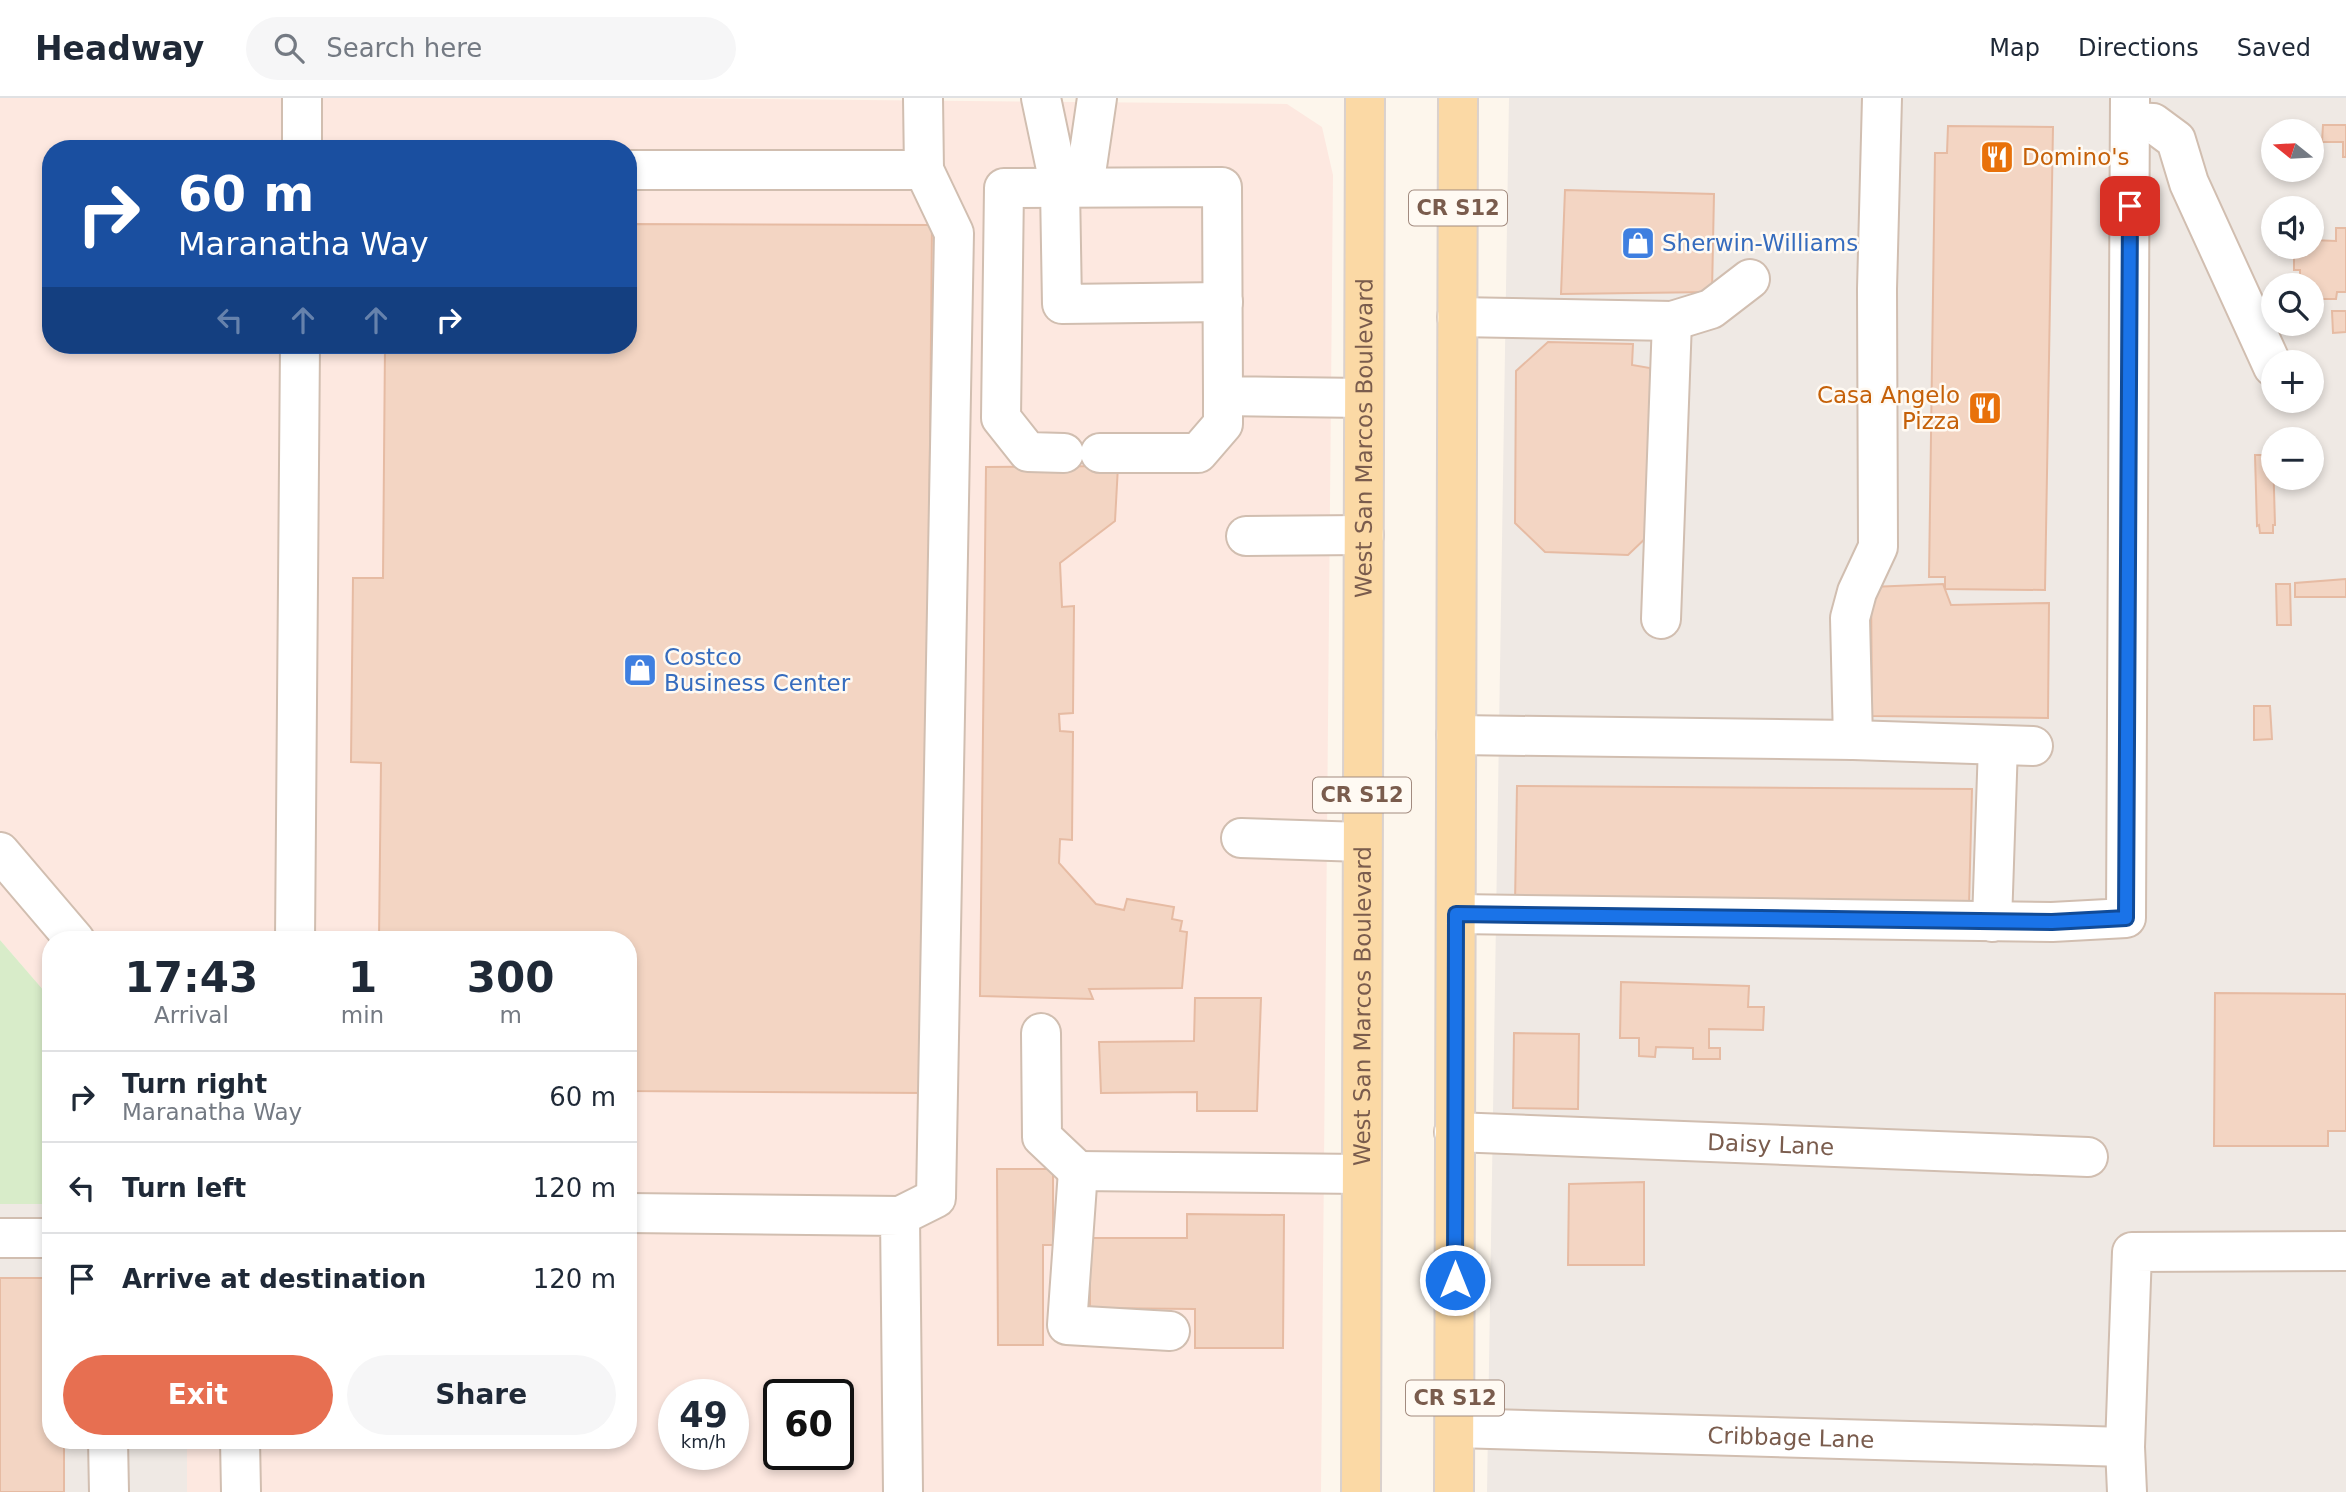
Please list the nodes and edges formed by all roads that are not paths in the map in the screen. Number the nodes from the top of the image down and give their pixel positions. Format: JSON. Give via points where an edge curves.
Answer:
{"nodes":[{"id":1,"x":302,"y":98,"type":"edge"},
{"id":2,"x":923,"y":98,"type":"edge"},
{"id":3,"x":1041,"y":98,"type":"edge"},
{"id":4,"x":1097,"y":98,"type":"edge"},
{"id":5,"x":1365,"y":98,"type":"edge"},
{"id":6,"x":1458,"y":98,"type":"edge"},
{"id":7,"x":1882,"y":98,"type":"edge"},
{"id":8,"x":2130,"y":110,"type":"edge"},
{"id":9,"x":302,"y":140,"type":"edge"},
{"id":10,"x":637,"y":170,"type":"edge"},
{"id":11,"x":924,"y":170,"type":"junction"},
{"id":12,"x":1072,"y":188,"type":"junction"},
{"id":13,"x":1750,"y":279,"type":"dead end"},
{"id":14,"x":1223,"y":302,"type":"junction"},
{"id":15,"x":1457,"y":317,"type":"junction"},
{"id":16,"x":1672,"y":321,"type":"junction"},
{"id":17,"x":2265,"y":350,"type":"edge"},
{"id":18,"x":300,"y":354,"type":"edge"},
{"id":19,"x":1223,"y":396,"type":"junction"},
{"id":20,"x":1364,"y":398,"type":"junction"},
{"id":21,"x":1364,"y":534,"type":"junction"},
{"id":22,"x":1246,"y":536,"type":"dead end"},
{"id":23,"x":1661,"y":619,"type":"dead end"},
{"id":24,"x":1456,"y":735,"type":"junction"},
{"id":25,"x":1853,"y":740,"type":"junction"},
{"id":26,"x":1241,"y":838,"type":"dead end"},
{"id":27,"x":1362,"y":842,"type":"junction"},
{"id":28,"x":0,"y":852,"type":"edge"},
{"id":29,"x":1456,"y":914,"type":"junction"},
{"id":30,"x":1992,"y":922,"type":"junction"},
{"id":31,"x":67,"y":931,"type":"edge"},
{"id":32,"x":295,"y":931,"type":"edge"},
{"id":33,"x":1041,"y":1033,"type":"dead end"},
{"id":34,"x":1454,"y":1132,"type":"junction"},
{"id":35,"x":2088,"y":1157,"type":"dead end"},
{"id":36,"x":1078,"y":1171,"type":"junction"},
{"id":37,"x":1361,"y":1174,"type":"junction"},
{"id":38,"x":637,"y":1213,"type":"edge"},
{"id":39,"x":900,"y":1216,"type":"junction"},
{"id":40,"x":0,"y":1238,"type":"edge"},
{"id":41,"x":42,"y":1238,"type":"edge"},
{"id":42,"x":2346,"y":1251,"type":"edge"},
{"id":43,"x":1170,"y":1331,"type":"dead end"},
{"id":44,"x":1455,"y":1429,"type":"junction"},
{"id":45,"x":2125,"y":1447,"type":"junction"},
{"id":46,"x":108,"y":1449,"type":"edge"},
{"id":47,"x":240,"y":1449,"type":"edge"},
{"id":48,"x":110,"y":1492,"type":"edge"},
{"id":49,"x":241,"y":1492,"type":"edge"},
{"id":50,"x":903,"y":1492,"type":"edge"},
{"id":51,"x":1361,"y":1492,"type":"edge"},
{"id":52,"x":1454,"y":1492,"type":"edge"},
{"id":53,"x":2127,"y":1492,"type":"edge"}],
"edges":[{"from":1,"to":9,"type":"street"},
{"from":2,"to":11,"type":"street"},
{"from":3,"to":12,"type":"street"},
{"from":4,"to":12,"type":"street"},
{"from":5,"to":20,"type":"main road","name":"West San Marcos Boulevard","number":"CR S12"},
{"from":6,"to":15,"type":"main road","number":"CR S12"},
{"from":7,"to":25,"type":"street","via":[[1878,547],[1850,618]]},
{"from":8,"to":17,"type":"street","via":[[2176,140],[2189,183]]},
{"from":8,"to":30,"type":"street","via":[[2126,918]]},
{"from":10,"to":11,"type":"street"},
{"from":11,"to":39,"type":"street","via":[[954,233],[936,1198]]},
{"from":12,"to":14,"type":"street","via":[[1222,187]]},
{"from":12,"to":14,"type":"street","via":[[1062,304]]},
{"from":12,"to":19,"type":"street","via":[[1004,188],[1001,418],[1028,452],[1198,453],[1223,424]]},
{"from":13,"to":16,"type":"street","via":[[1711,309]]},
{"from":14,"to":19,"type":"street"},
{"from":15,"to":16,"type":"street"},
{"from":15,"to":24,"type":"main road","number":"CR S12"},
{"from":16,"to":23,"type":"street"},
{"from":18,"to":32,"type":"street"},
{"from":19,"to":20,"type":"street"},
{"from":20,"to":21,"type":"main road","name":"West San Marcos Boulevard","number":"CR S12"},
{"from":21,"to":22,"type":"street"},
{"from":21,"to":27,"type":"main road","name":"West San Marcos Boulevard","number":"CR S12"},
{"from":24,"to":25,"type":"street"},
{"from":24,"to":29,"type":"main road","number":"CR S12"},
{"from":25,"to":30,"type":"street","via":[[2016,746]]},
{"from":26,"to":27,"type":"street"},
{"from":27,"to":37,"type":"main road","name":"West San Marcos Boulevard","number":"CR S12"},
{"from":28,"to":31,"type":"street"},
{"from":29,"to":30,"type":"street"},
{"from":29,"to":34,"type":"main road","number":"CR S12"},
{"from":33,"to":36,"type":"street","via":[[1042,1137]]},
{"from":34,"to":35,"type":"street","name":"Daisy Lane"},
{"from":34,"to":44,"type":"main road","number":"CR S12"},
{"from":36,"to":37,"type":"street"},
{"from":36,"to":43,"type":"street","via":[[1067,1325]]},
{"from":37,"to":51,"type":"main road","name":"West San Marcos Boulevard","number":"CR S12"},
{"from":38,"to":39,"type":"street"},
{"from":39,"to":50,"type":"street"},
{"from":40,"to":41,"type":"street"},
{"from":42,"to":45,"type":"street","via":[[2132,1252]]},
{"from":44,"to":45,"type":"street","name":"Cribbage Lane"},
{"from":44,"to":52,"type":"main road","number":"CR S12"},
{"from":45,"to":53,"type":"street"},
{"from":46,"to":48,"type":"street"},
{"from":47,"to":49,"type":"street"}]}
